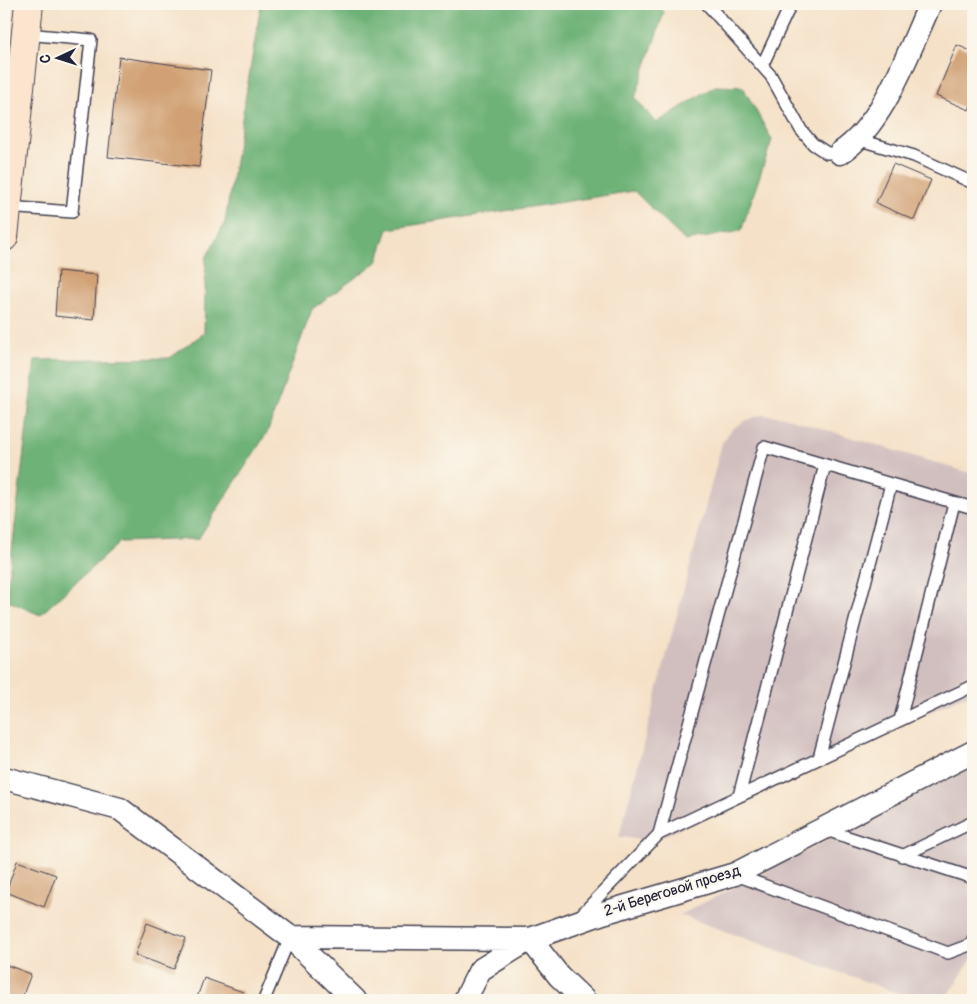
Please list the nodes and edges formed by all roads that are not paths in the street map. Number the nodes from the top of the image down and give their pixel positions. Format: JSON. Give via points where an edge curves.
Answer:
{"nodes":[{"id":1,"x":29,"y":4,"type":"edge"},
{"id":2,"x":707,"y":4,"type":"edge"},
{"id":3,"x":791,"y":4,"type":"edge"},
{"id":4,"x":930,"y":4,"type":"edge"},
{"id":5,"x":25,"y":34,"type":"junction"},
{"id":6,"x":762,"y":66,"type":"junction"},
{"id":7,"x":857,"y":139,"type":"junction"},
{"id":8,"x":840,"y":153,"type":"joint"},
{"id":9,"x":973,"y":183,"type":"edge"},
{"id":10,"x":7,"y":207,"type":"junction"},
{"id":11,"x":4,"y":237,"type":"edge"},
{"id":12,"x":825,"y":465,"type":"junction"},
{"id":13,"x":891,"y":484,"type":"junction"},
{"id":14,"x":954,"y":503,"type":"junction"},
{"id":15,"x":973,"y":508,"type":"edge"},
{"id":16,"x":973,"y":686,"type":"edge"},
{"id":17,"x":900,"y":720,"type":"junction"},
{"id":18,"x":973,"y":752,"type":"edge"},
{"id":19,"x":820,"y":758,"type":"junction"},
{"id":20,"x":4,"y":778,"type":"edge"},
{"id":21,"x":739,"y":796,"type":"junction"},
{"id":22,"x":973,"y":822,"type":"edge"},
{"id":23,"x":823,"y":829,"type":"junction"},
{"id":24,"x":659,"y":834,"type":"junction"},
{"id":25,"x":902,"y":856,"type":"junction"},
{"id":26,"x":735,"y":874,"type":"junction"},
{"id":27,"x":973,"y":878,"type":"edge"},
{"id":28,"x":572,"y":924,"type":"junction"},
{"id":29,"x":290,"y":937,"type":"junction"},
{"id":30,"x":530,"y":939,"type":"junction"},
{"id":31,"x":973,"y":940,"type":"edge"},
{"id":32,"x":264,"y":1000,"type":"edge"},
{"id":33,"x":355,"y":1000,"type":"edge"},
{"id":34,"x":465,"y":1000,"type":"edge"},
{"id":35,"x":584,"y":1000,"type":"edge"}],
"edges":[{"from":1,"to":5,"type":"main road"},
{"from":2,"to":6,"type":"lane"},
{"from":3,"to":6,"type":"lane"},
{"from":4,"to":7,"type":"street","via":[[880,108]]},
{"from":5,"to":10,"type":"main road"},
{"from":5,"to":10,"type":"lane","via":[[90,40],[90,50],[72,212]]},
{"from":6,"to":8,"type":"lane","via":[[772,76],[801,130],[813,144],[827,153]]},
{"from":7,"to":8,"type":"street"},
{"from":7,"to":9,"type":"lane","via":[[914,156]]},
{"from":10,"to":11,"type":"main road"},
{"from":12,"to":13,"type":"lane"},
{"from":12,"to":21,"type":"lane"},
{"from":12,"to":24,"type":"lane","via":[[764,447]]},
{"from":13,"to":14,"type":"lane"},
{"from":13,"to":19,"type":"lane"},
{"from":14,"to":15,"type":"lane"},
{"from":14,"to":17,"type":"lane"},
{"from":16,"to":17,"type":"lane"},
{"from":17,"to":19,"type":"lane"},
{"from":18,"to":23,"type":"street","name":"2-й Береговой проезд"},
{"from":19,"to":21,"type":"lane"},
{"from":20,"to":29,"type":"street","via":[[120,809]]},
{"from":21,"to":24,"type":"lane"},
{"from":22,"to":25,"type":"lane"},
{"from":23,"to":25,"type":"lane"},
{"from":23,"to":26,"type":"street","name":"2-й Береговой проезд"},
{"from":24,"to":28,"type":"lane"},
{"from":25,"to":27,"type":"lane"},
{"from":26,"to":28,"type":"street","name":"2-й Береговой проезд"},
{"from":26,"to":31,"type":"lane","via":[[948,953],[972,944]]},
{"from":28,"to":30,"type":"street","name":"2-й Береговой проезд"},
{"from":29,"to":30,"type":"street"},
{"from":29,"to":32,"type":"lane"},
{"from":29,"to":33,"type":"street"},
{"from":30,"to":34,"type":"street","name":"2-й Береговой проезд","via":[[480,970]]},
{"from":30,"to":35,"type":"street","via":[[559,976]]}]}
